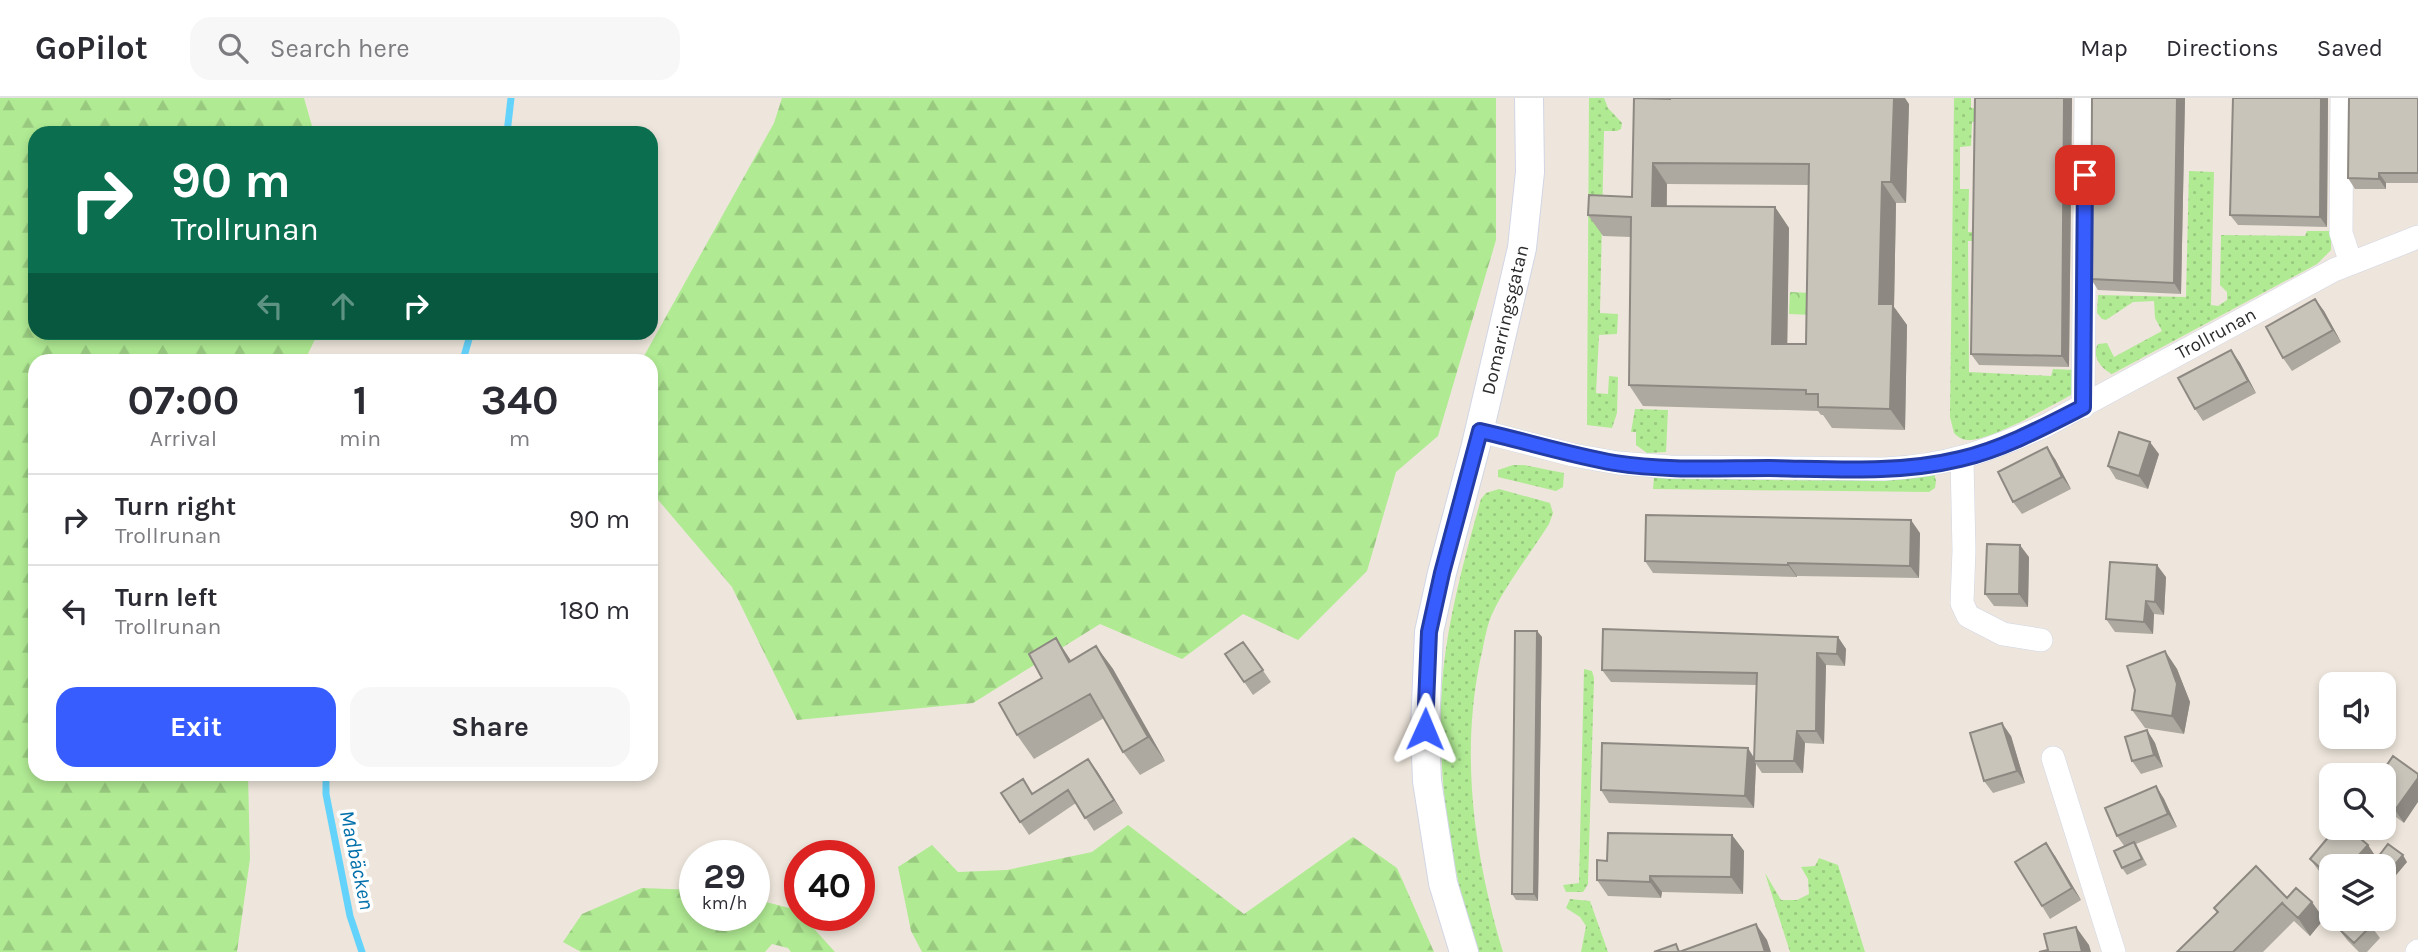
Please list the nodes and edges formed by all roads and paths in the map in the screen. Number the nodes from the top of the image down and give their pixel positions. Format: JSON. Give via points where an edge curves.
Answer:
{"nodes":[{"id":1,"x":1529,"y":98,"type":"edge"},
{"id":2,"x":2086,"y":98,"type":"edge"},
{"id":3,"x":2342,"y":98,"type":"edge"},
{"id":4,"x":2418,"y":237,"type":"edge"},
{"id":5,"x":2351,"y":263,"type":"junction"},
{"id":6,"x":2083,"y":407,"type":"junction"},
{"id":7,"x":1480,"y":431,"type":"junction"},
{"id":8,"x":1962,"y":459,"type":"junction"},
{"id":9,"x":2041,"y":640,"type":"dead end"},
{"id":10,"x":2053,"y":758,"type":"dead end"},
{"id":11,"x":1465,"y":952,"type":"edge"},
{"id":12,"x":2114,"y":952,"type":"edge"}],
"edges":[{"from":1,"to":7,"type":"street","name":"Domarringsgatan","via":[[1530,172],[1522,248]]},
{"from":2,"to":6,"type":"street"},
{"from":3,"to":5,"type":"street","via":[[2341,233]]},
{"from":4,"to":5,"type":"street","name":"Trollrunan"},
{"from":5,"to":6,"type":"street","name":"Trollrunan"},
{"from":6,"to":8,"type":"street","name":"Trollrunan"},
{"from":7,"to":8,"type":"street","name":"Trollrunan","via":[[1573,455],[1671,467],[1884,469]]},
{"from":7,"to":11,"type":"street","name":"Domarringsgatan","via":[[1442,573],[1425,691],[1433,829],[1443,883]]},
{"from":8,"to":9,"type":"street","via":[[1962,603],[1968,616],[2003,634]]},
{"from":10,"to":12,"type":"street"}]}
